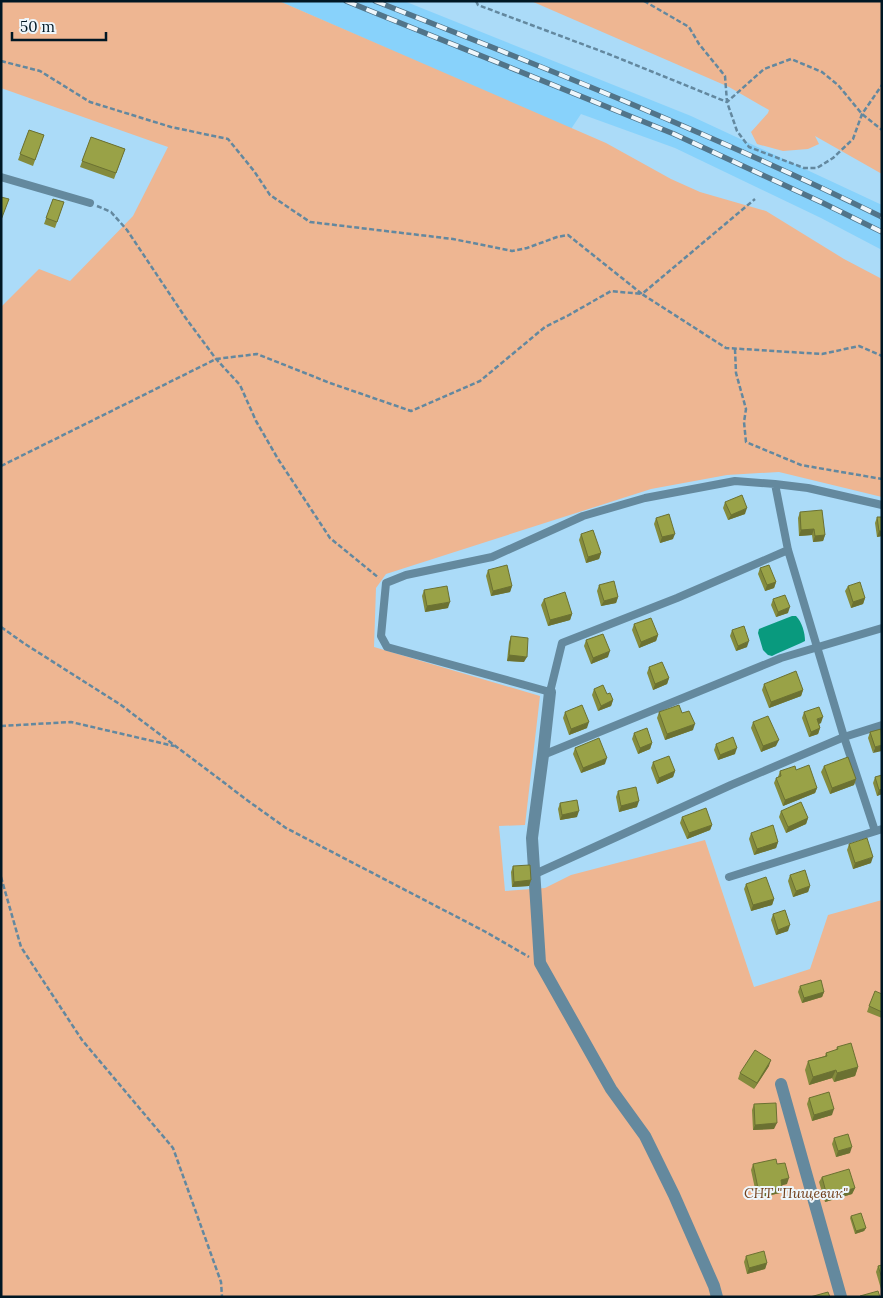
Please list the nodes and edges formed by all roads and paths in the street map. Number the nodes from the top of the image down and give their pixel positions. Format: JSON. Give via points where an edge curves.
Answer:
{"nodes":[{"id":1,"x":476,"y":1,"type":"edge"},
{"id":2,"x":644,"y":1,"type":"edge"},
{"id":3,"x":1,"y":62,"type":"edge"},
{"id":4,"x":882,"y":84,"type":"edge"},
{"id":5,"x":727,"y":102,"type":"junction"},
{"id":6,"x":862,"y":114,"type":"junction"},
{"id":7,"x":882,"y":130,"type":"edge"},
{"id":8,"x":1,"y":177,"type":"edge"},
{"id":9,"x":755,"y":199,"type":"dead end"},
{"id":10,"x":90,"y":203,"type":"joint"},
{"id":11,"x":642,"y":294,"type":"junction"},
{"id":12,"x":735,"y":349,"type":"junction"},
{"id":13,"x":882,"y":356,"type":"edge"},
{"id":14,"x":216,"y":359,"type":"junction"},
{"id":15,"x":1,"y":466,"type":"edge"},
{"id":16,"x":882,"y":479,"type":"edge"},
{"id":17,"x":775,"y":484,"type":"junction"},
{"id":18,"x":882,"y":505,"type":"edge"},
{"id":19,"x":788,"y":550,"type":"junction"},
{"id":20,"x":386,"y":583,"type":"junction"},
{"id":21,"x":1,"y":627,"type":"edge"},
{"id":22,"x":882,"y":628,"type":"edge"},
{"id":23,"x":816,"y":647,"type":"junction"},
{"id":24,"x":550,"y":692,"type":"junction"},
{"id":25,"x":882,"y":725,"type":"edge"},
{"id":26,"x":1,"y":726,"type":"edge"},
{"id":27,"x":844,"y":737,"type":"junction"},
{"id":28,"x":176,"y":746,"type":"junction"},
{"id":29,"x":543,"y":755,"type":"junction"},
{"id":30,"x":878,"y":830,"type":"edge"},
{"id":31,"x":535,"y":874,"type":"junction"},
{"id":32,"x":1,"y":877,"type":"edge"},
{"id":33,"x":729,"y":877,"type":"dead end"},
{"id":34,"x":540,"y":963,"type":"junction"},
{"id":35,"x":781,"y":1084,"type":"dead end"},
{"id":36,"x":222,"y":1297,"type":"edge"},
{"id":37,"x":717,"y":1297,"type":"edge"},
{"id":38,"x":841,"y":1297,"type":"edge"}],
"edges":[{"from":1,"to":5,"type":"path","via":[[478,5]]},
{"from":2,"to":5,"type":"path","via":[[690,27],[699,44],[725,76]]},
{"from":3,"to":11,"type":"path","via":[[40,71],[90,102],[171,127],[228,139],[270,195],[310,222],[453,239],[512,251],[557,236],[568,236]]},
{"from":4,"to":6,"type":"path"},
{"from":5,"to":6,"type":"path","via":[[764,69],[791,59],[827,76]]},
{"from":5,"to":6,"type":"path","via":[[737,131],[749,147],[804,168],[817,168],[833,158],[853,139]]},
{"from":6,"to":7,"type":"path"},
{"from":8,"to":10,"type":"lane"},
{"from":9,"to":11,"type":"path"},
{"from":10,"to":14,"type":"path","via":[[111,212],[127,230]]},
{"from":11,"to":12,"type":"path","via":[[726,348]]},
{"from":11,"to":14,"type":"path","via":[[611,291],[546,327],[480,381],[411,412],[257,354]]},
{"from":12,"to":13,"type":"path","via":[[822,354],[859,346]]},
{"from":12,"to":16,"type":"path","via":[[736,373],[746,409],[746,442],[802,465]]},
{"from":14,"to":15,"type":"path"},
{"from":14,"to":20,"type":"path","via":[[240,384],[260,429],[330,538]]},
{"from":17,"to":18,"type":"lane"},
{"from":17,"to":19,"type":"lane"},
{"from":17,"to":20,"type":"lane","via":[[735,480],[645,498],[583,516],[492,557],[406,575]]},
{"from":19,"to":23,"type":"lane"},
{"from":19,"to":24,"type":"lane","via":[[562,644]]},
{"from":20,"to":24,"type":"lane","via":[[381,636],[386,647]]},
{"from":21,"to":28,"type":"path","via":[[121,705]]},
{"from":22,"to":23,"type":"lane"},
{"from":23,"to":27,"type":"lane"},
{"from":23,"to":29,"type":"lane","via":[[781,658]]},
{"from":24,"to":29,"type":"street"},
{"from":25,"to":27,"type":"lane"},
{"from":26,"to":28,"type":"path","via":[[71,722]]},
{"from":27,"to":30,"type":"lane"},
{"from":27,"to":31,"type":"lane"},
{"from":28,"to":34,"type":"path","via":[[286,828]]},
{"from":29,"to":31,"type":"street","via":[[532,838]]},
{"from":30,"to":33,"type":"lane"},
{"from":31,"to":34,"type":"street"},
{"from":32,"to":36,"type":"path","via":[[21,946],[82,1040],[173,1148],[221,1282]]},
{"from":34,"to":37,"type":"street","via":[[611,1089],[645,1136],[674,1194]]},
{"from":35,"to":38,"type":"street"}]}
